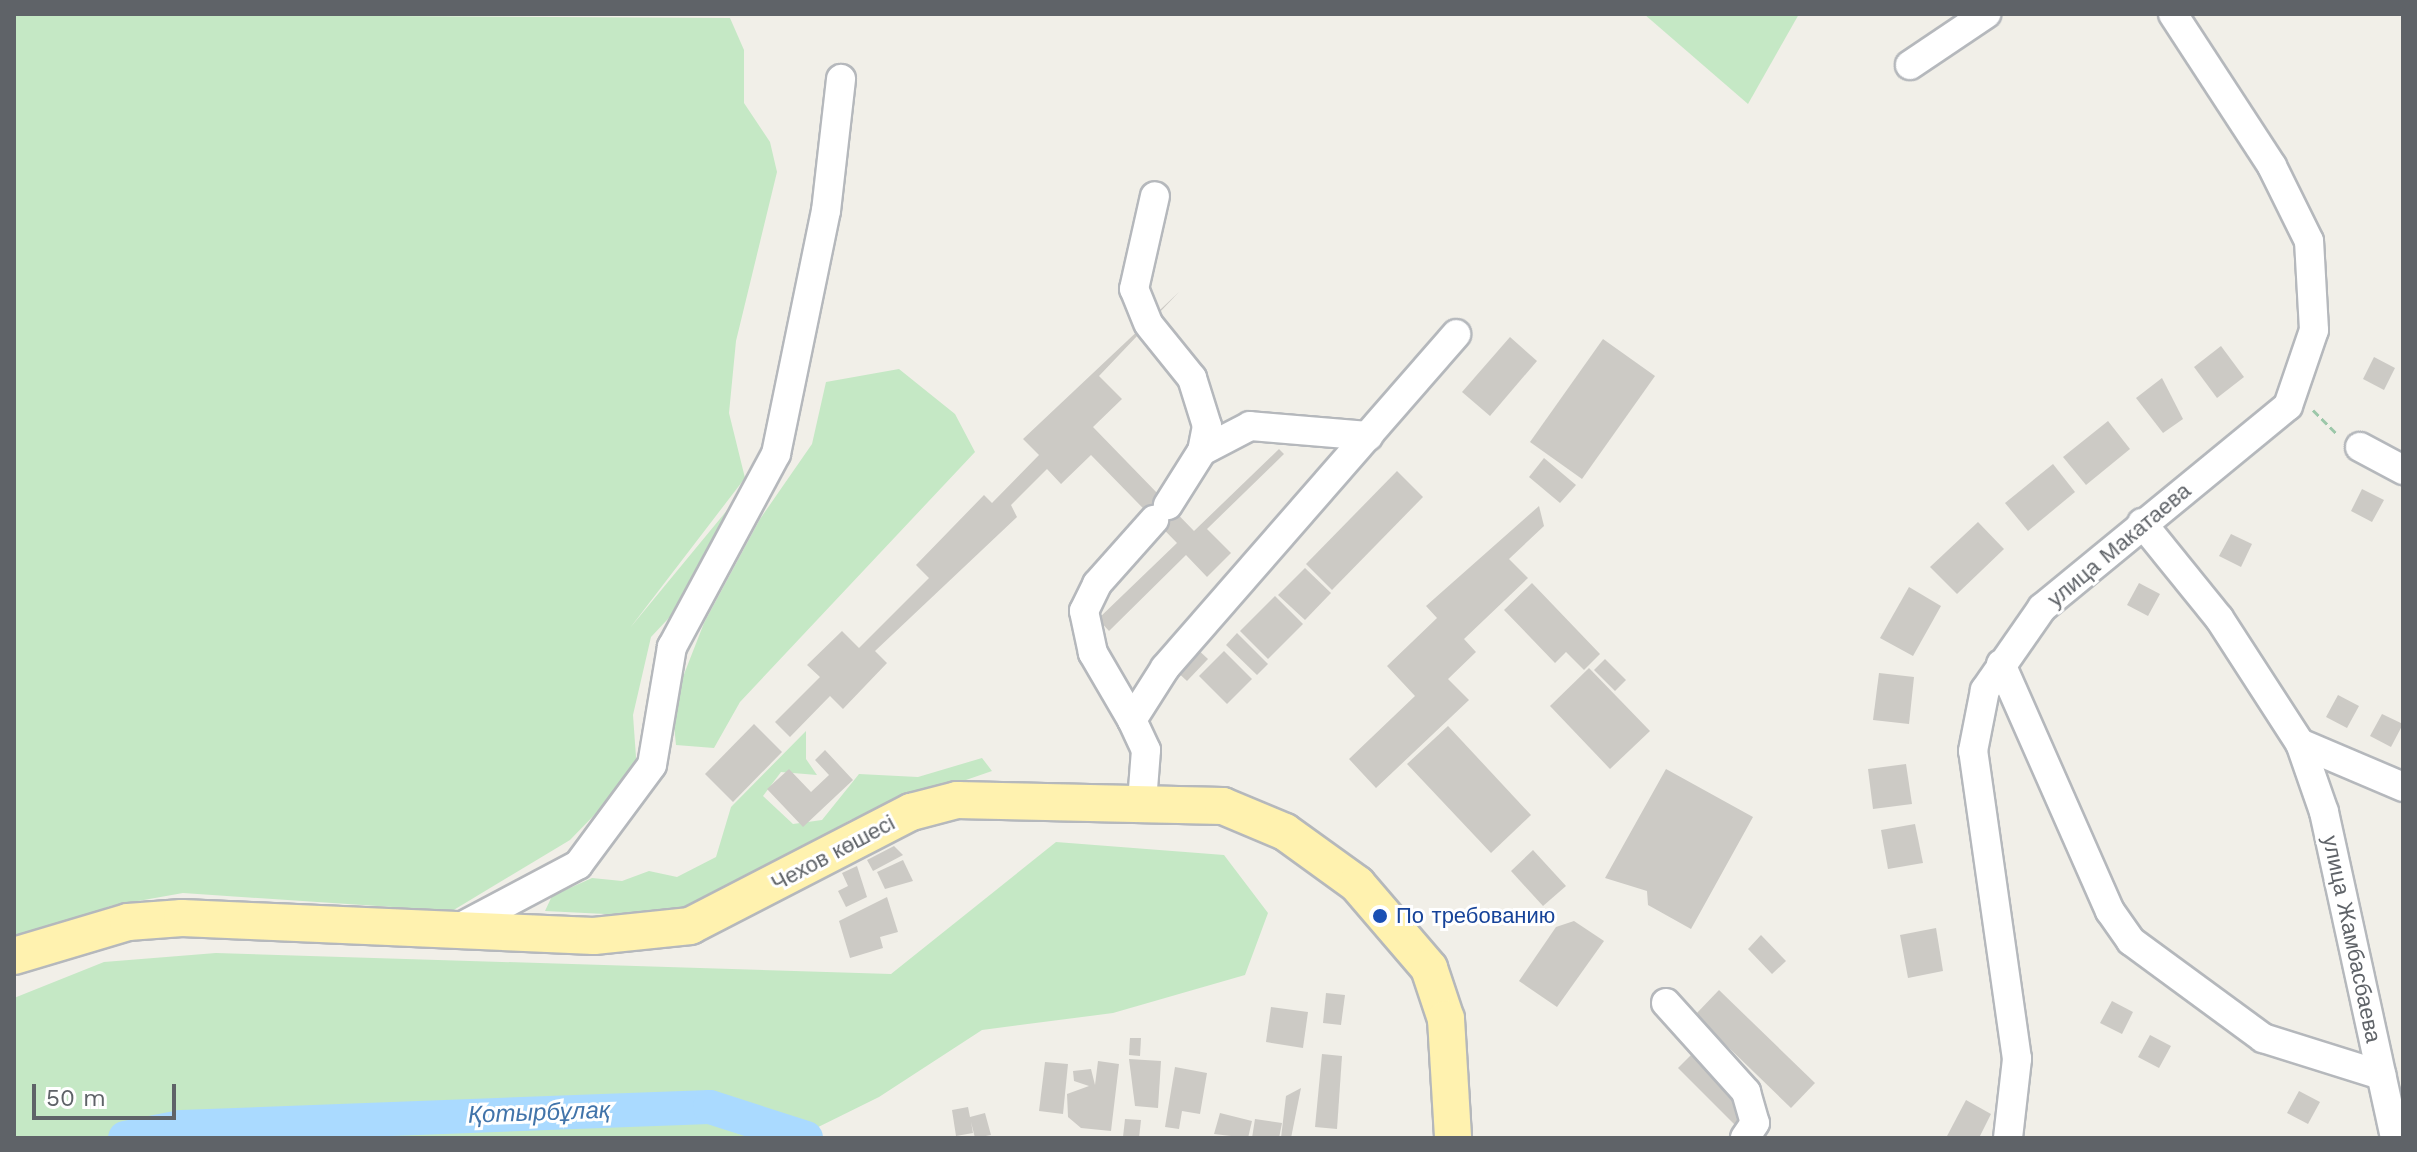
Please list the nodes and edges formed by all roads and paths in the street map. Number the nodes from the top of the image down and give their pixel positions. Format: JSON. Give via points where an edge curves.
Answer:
{"nodes":[{"id":1,"x":1986,"y":14,"type":"edge"},
{"id":2,"x":2173,"y":14,"type":"edge"},
{"id":3,"x":1910,"y":65,"type":"dead end"},
{"id":4,"x":841,"y":79,"type":"dead end"},
{"id":5,"x":1155,"y":196,"type":"dead end"},
{"id":6,"x":1456,"y":334,"type":"dead end"},
{"id":7,"x":2309,"y":401,"type":"dead end"},
{"id":8,"x":1369,"y":436,"type":"junction"},
{"id":9,"x":2360,"y":447,"type":"joint"},
{"id":10,"x":1202,"y":451,"type":"junction"},
{"id":11,"x":2403,"y":470,"type":"edge"},
{"id":12,"x":2142,"y":523,"type":"junction"},
{"id":13,"x":2001,"y":664,"type":"junction"},
{"id":14,"x":1132,"y":720,"type":"junction"},
{"id":15,"x":2300,"y":743,"type":"junction"},
{"id":16,"x":2403,"y":787,"type":"edge"},
{"id":17,"x":1142,"y":802,"type":"junction"},
{"id":18,"x":455,"y":930,"type":"junction"},
{"id":19,"x":14,"y":956,"type":"edge"},
{"id":20,"x":1666,"y":1003,"type":"dead end"},
{"id":21,"x":2381,"y":1075,"type":"junction"},
{"id":22,"x":1453,"y":1138,"type":"edge"},
{"id":23,"x":1745,"y":1138,"type":"edge"},
{"id":24,"x":2008,"y":1138,"type":"edge"},
{"id":25,"x":2395,"y":1138,"type":"edge"}],
"edges":[{"from":1,"to":3,"type":"street"},
{"from":2,"to":12,"type":"street","name":"улица Макатаева","via":[[2272,166],[2309,241],[2314,330],[2288,406]]},
{"from":4,"to":18,"type":"street","via":[[826,211],[776,454],[672,647],[652,765],[578,865]]},
{"from":5,"to":10,"type":"street","via":[[1134,289],[1149,325],[1203,399]]},
{"from":6,"to":8,"type":"street"},
{"from":7,"to":9,"type":"path","via":[[2333,432]]},
{"from":8,"to":10,"type":"street","via":[[1250,426]]},
{"from":8,"to":14,"type":"street","via":[[1185,640]]},
{"from":9,"to":11,"type":"street"},
{"from":10,"to":14,"type":"street","via":[[1161,512],[1097,584],[1084,611],[1093,653]]},
{"from":12,"to":13,"type":"street","name":"улица Макатаева","via":[[2042,608]]},
{"from":12,"to":15,"type":"street","name":"улица Жамбасбаева","via":[[2219,618]]},
{"from":13,"to":21,"type":"street","via":[[2036,730],[2110,911],[2131,941],[2263,1038]]},
{"from":13,"to":24,"type":"street","name":"улица Макатаева","via":[[1975,719],[1973,751],[2017,1059]]},
{"from":14,"to":17,"type":"street","via":[[1146,750]]},
{"from":15,"to":16,"type":"street"},
{"from":15,"to":21,"type":"street","name":"улица Жамбасбаева","via":[[2324,812]]},
{"from":17,"to":18,"type":"main road","name":"Чехов көшесі","via":[[957,800],[911,812],[690,926],[594,936]]},
{"from":17,"to":22,"type":"main road","name":"Чехов көшесі","via":[[1223,806],[1285,832],[1357,884],[1404,934],[1442,1000]]},
{"from":18,"to":19,"type":"main road","name":"Чехов көшесі","via":[[182,918],[128,922]]},
{"from":20,"to":23,"type":"street","via":[[1746,1092],[1755,1123]]},
{"from":21,"to":25,"type":"street","name":"улица Жамбасбаева"}]}
